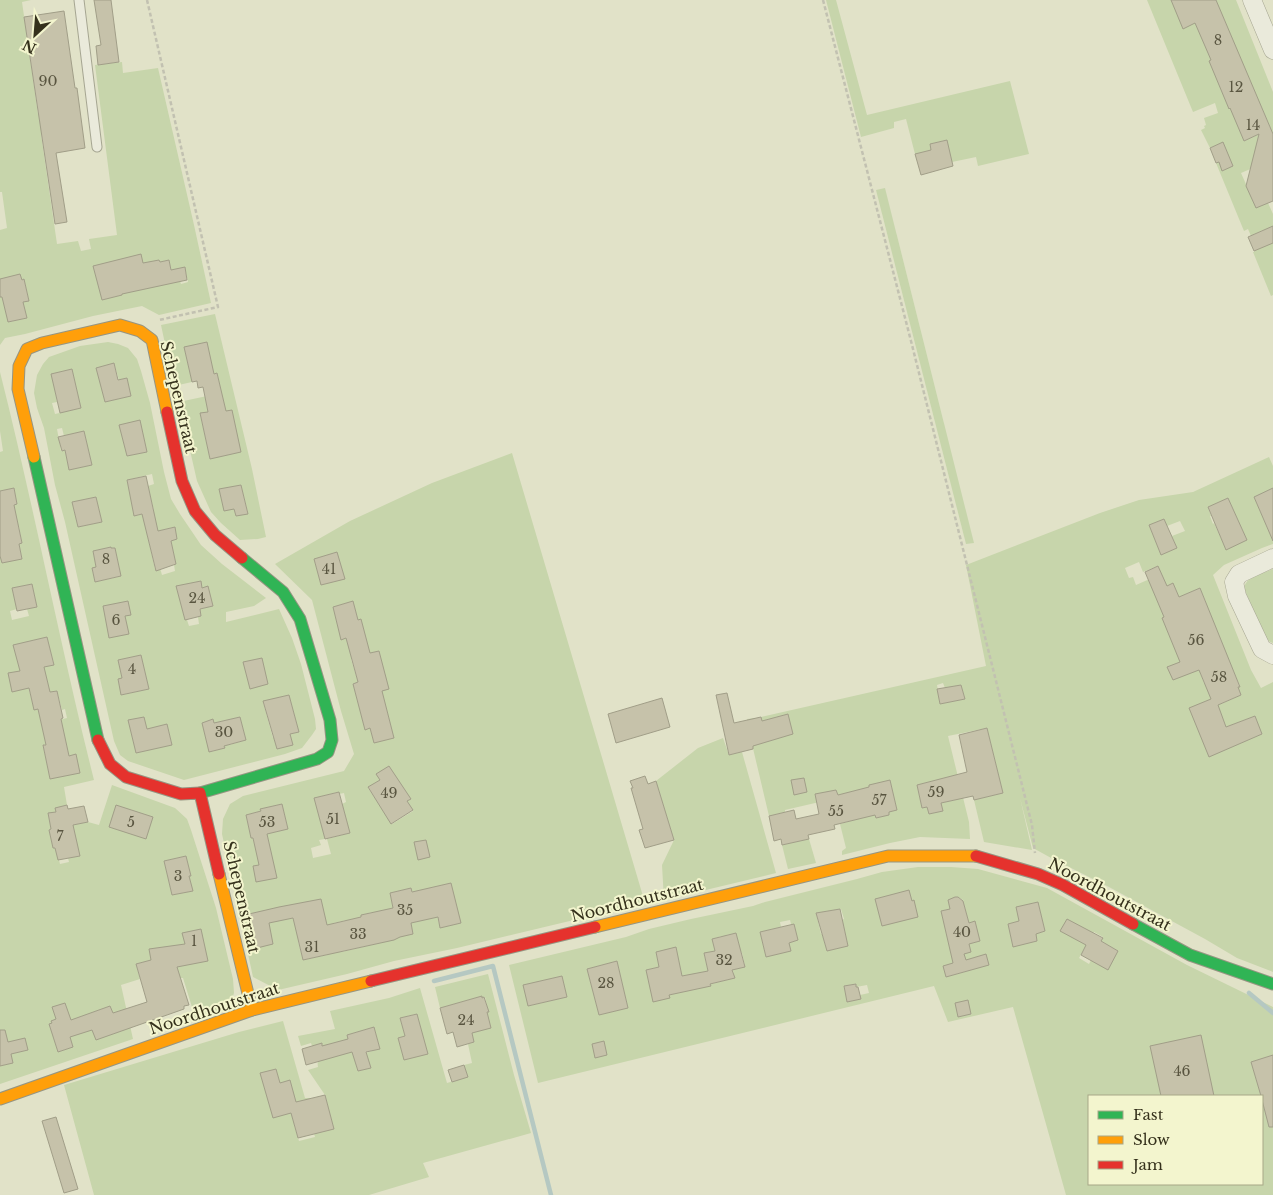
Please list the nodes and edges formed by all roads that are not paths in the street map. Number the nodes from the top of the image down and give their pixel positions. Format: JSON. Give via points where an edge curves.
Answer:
{"nodes":[{"id":1,"x":79,"y":0,"type":"edge"},
{"id":2,"x":1252,"y":0,"type":"edge"},
{"id":3,"x":1273,"y":50,"type":"edge"},
{"id":4,"x":97,"y":147,"type":"dead end"},
{"id":5,"x":1273,"y":558,"type":"edge"},
{"id":6,"x":1273,"y":655,"type":"edge"},
{"id":7,"x":200,"y":793,"type":"junction"},
{"id":8,"x":1273,"y":984,"type":"edge"},
{"id":9,"x":252,"y":1010,"type":"junction"},
{"id":10,"x":0,"y":1099,"type":"edge"}],
"edges":[{"from":1,"to":4,"type":"lane"},
{"from":2,"to":3,"type":"street"},
{"from":5,"to":6,"type":"street","via":[[1239,574],[1234,582],[1237,596],[1262,649]]},
{"from":7,"to":7,"type":"street","name":"Schepenstraat","via":[[181,794],[126,776],[110,764],[99,743],[18,389],[19,366],[27,349],[42,343],[120,325],[140,331],[152,340],[182,481],[195,511],[215,535],[283,592],[300,619],[330,720],[332,740],[328,752],[316,760]]},
{"from":7,"to":9,"type":"street","name":"Schepenstraat"},
{"from":8,"to":9,"type":"street","name":"Noordhoutstraat","via":[[1190,955],[1038,874],[977,856],[888,856]]},
{"from":9,"to":10,"type":"street","name":"Noordhoutstraat"}]}
